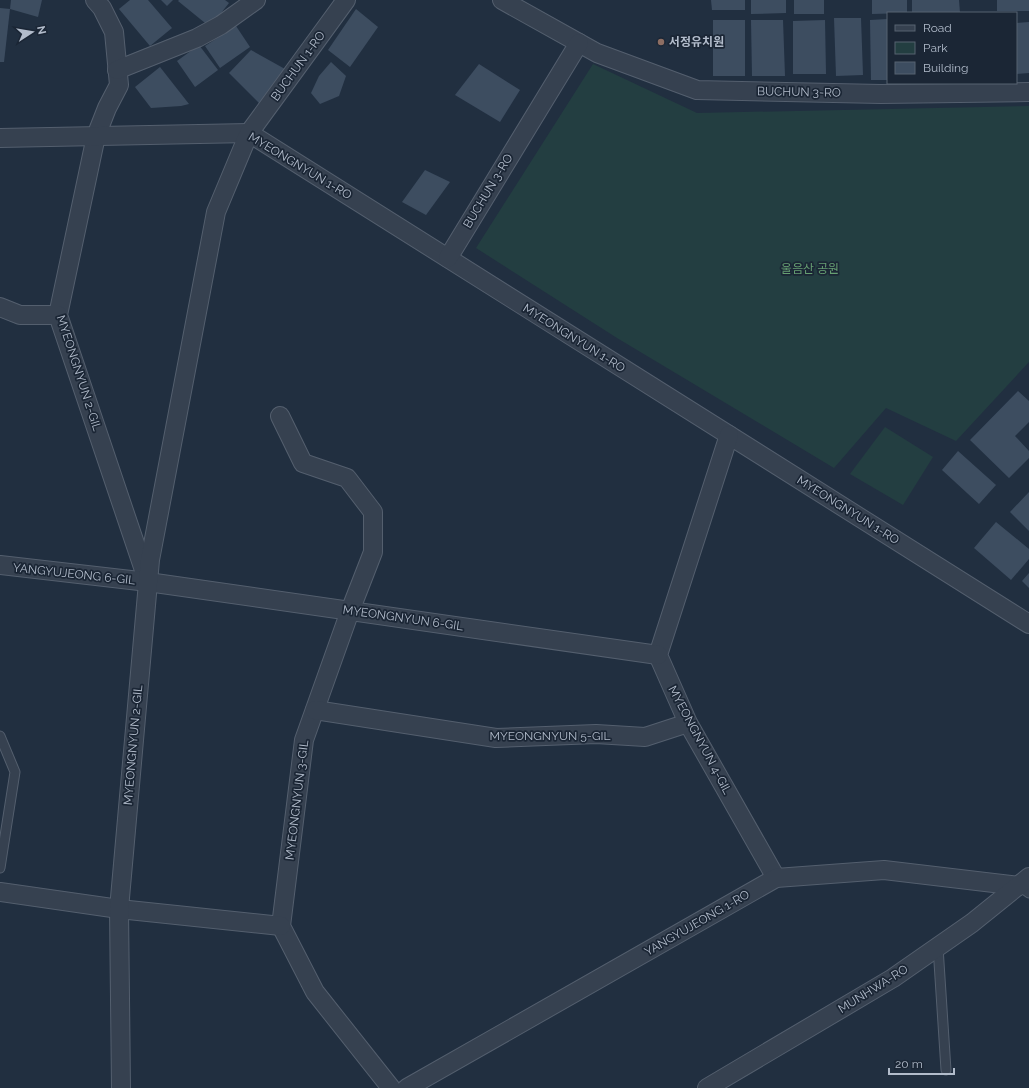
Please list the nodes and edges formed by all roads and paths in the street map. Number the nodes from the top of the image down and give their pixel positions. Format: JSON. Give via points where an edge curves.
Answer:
{"nodes":[{"id":1,"x":95,"y":0,"type":"edge"},
{"id":2,"x":256,"y":0,"type":"edge"},
{"id":3,"x":346,"y":0,"type":"edge"},
{"id":4,"x":502,"y":0,"type":"edge"},
{"id":5,"x":523,"y":5,"type":"edge"},
{"id":6,"x":579,"y":43,"type":"junction"},
{"id":7,"x":117,"y":70,"type":"junction"},
{"id":8,"x":1029,"y":92,"type":"edge"},
{"id":9,"x":249,"y":133,"type":"junction"},
{"id":10,"x":96,"y":136,"type":"junction"},
{"id":11,"x":0,"y":138,"type":"edge"},
{"id":12,"x":448,"y":258,"type":"junction"},
{"id":13,"x":0,"y":307,"type":"edge"},
{"id":14,"x":58,"y":315,"type":"junction"},
{"id":15,"x":280,"y":416,"type":"dead end"},
{"id":16,"x":729,"y":436,"type":"junction"},
{"id":17,"x":0,"y":565,"type":"edge"},
{"id":18,"x":148,"y":582,"type":"junction"},
{"id":19,"x":350,"y":611,"type":"junction"},
{"id":20,"x":1029,"y":624,"type":"edge"},
{"id":21,"x":658,"y":655,"type":"junction"},
{"id":22,"x":315,"y":710,"type":"junction"},
{"id":23,"x":688,"y":723,"type":"junction"},
{"id":24,"x":0,"y":736,"type":"edge"},
{"id":25,"x":0,"y":868,"type":"edge"},
{"id":26,"x":776,"y":878,"type":"junction"},
{"id":27,"x":1026,"y":885,"type":"edge"},
{"id":28,"x":0,"y":892,"type":"edge"},
{"id":29,"x":119,"y":909,"type":"junction"},
{"id":30,"x":282,"y":926,"type":"junction"},
{"id":31,"x":938,"y":947,"type":"junction"},
{"id":32,"x":946,"y":1070,"type":"dead end"},
{"id":33,"x":121,"y":1088,"type":"edge"},
{"id":34,"x":391,"y":1088,"type":"edge"},
{"id":35,"x":407,"y":1088,"type":"edge"},
{"id":36,"x":707,"y":1088,"type":"edge"}],
"edges":[{"from":1,"to":7,"type":"street","via":[[114,32]]},
{"from":2,"to":7,"type":"street","via":[[221,25],[197,38]]},
{"from":3,"to":9,"type":"street","name":"BUCHUN 1-RO"},
{"from":4,"to":5,"type":"street","name":"BUCHUN 3-RO"},
{"from":5,"to":6,"type":"street","name":"BUCHUN 3-RO"},
{"from":6,"to":8,"type":"street","name":"BUCHUN 3-RO","via":[[597,53],[697,90],[881,94]]},
{"from":6,"to":12,"type":"street","name":"BUCHUN 3-RO"},
{"from":7,"to":10,"type":"street","via":[[119,85]]},
{"from":9,"to":10,"type":"street","name":"MYEONGNYUN 1-RO"},
{"from":9,"to":12,"type":"street","name":"MYEONGNYUN 1-RO"},
{"from":9,"to":18,"type":"street","name":"MYEONGNYUN 2-GIL","via":[[216,212],[150,560]]},
{"from":10,"to":11,"type":"street","name":"MYEONGNYUN 1-RO"},
{"from":10,"to":14,"type":"street","name":"MYEONGNYUN 2-GIL"},
{"from":12,"to":16,"type":"street","name":"MYEONGNYUN 1-RO"},
{"from":13,"to":14,"type":"street","via":[[20,315]]},
{"from":14,"to":18,"type":"street","name":"MYEONGNYUN 2-GIL"},
{"from":15,"to":19,"type":"street","name":"MYEONGNYUN 3-GIL","via":[[303,463],[347,478],[373,512],[373,552]]},
{"from":16,"to":20,"type":"street","name":"MYEONGNYUN 1-RO"},
{"from":16,"to":21,"type":"street"},
{"from":17,"to":18,"type":"street","name":"YANGYUJEONG 6-GIL"},
{"from":18,"to":19,"type":"street","name":"MYEONGNYUN 6-GIL"},
{"from":18,"to":29,"type":"street","name":"MYEONGNYUN 2-GIL"},
{"from":19,"to":21,"type":"street","name":"MYEONGNYUN 6-GIL"},
{"from":19,"to":22,"type":"street","name":"MYEONGNYUN 3-GIL"},
{"from":21,"to":23,"type":"street","name":"MYEONGNYUN 4-GIL"},
{"from":22,"to":23,"type":"street","name":"MYEONGNYUN 5-GIL","via":[[496,738],[596,734],[645,737]]},
{"from":22,"to":30,"type":"street","name":"MYEONGNYUN 3-GIL","via":[[304,740]]},
{"from":23,"to":26,"type":"street","name":"MYEONGNYUN 4-GIL"},
{"from":24,"to":25,"type":"lane","via":[[14,772]]},
{"from":26,"to":27,"type":"street","name":"YANGYUJEONG 1-RO","via":[[884,870]]},
{"from":26,"to":35,"type":"street","name":"YANGYUJEONG 1-RO"},
{"from":27,"to":31,"type":"street","name":"MUNHWA-RO"},
{"from":28,"to":29,"type":"street"},
{"from":29,"to":30,"type":"street"},
{"from":29,"to":33,"type":"street","name":"MYEONGNYUN 2-GIL"},
{"from":30,"to":34,"type":"street","via":[[315,992]]},
{"from":31,"to":32,"type":"lane"},
{"from":31,"to":36,"type":"street","name":"MUNHWA-RO","via":[[893,978]]}]}
